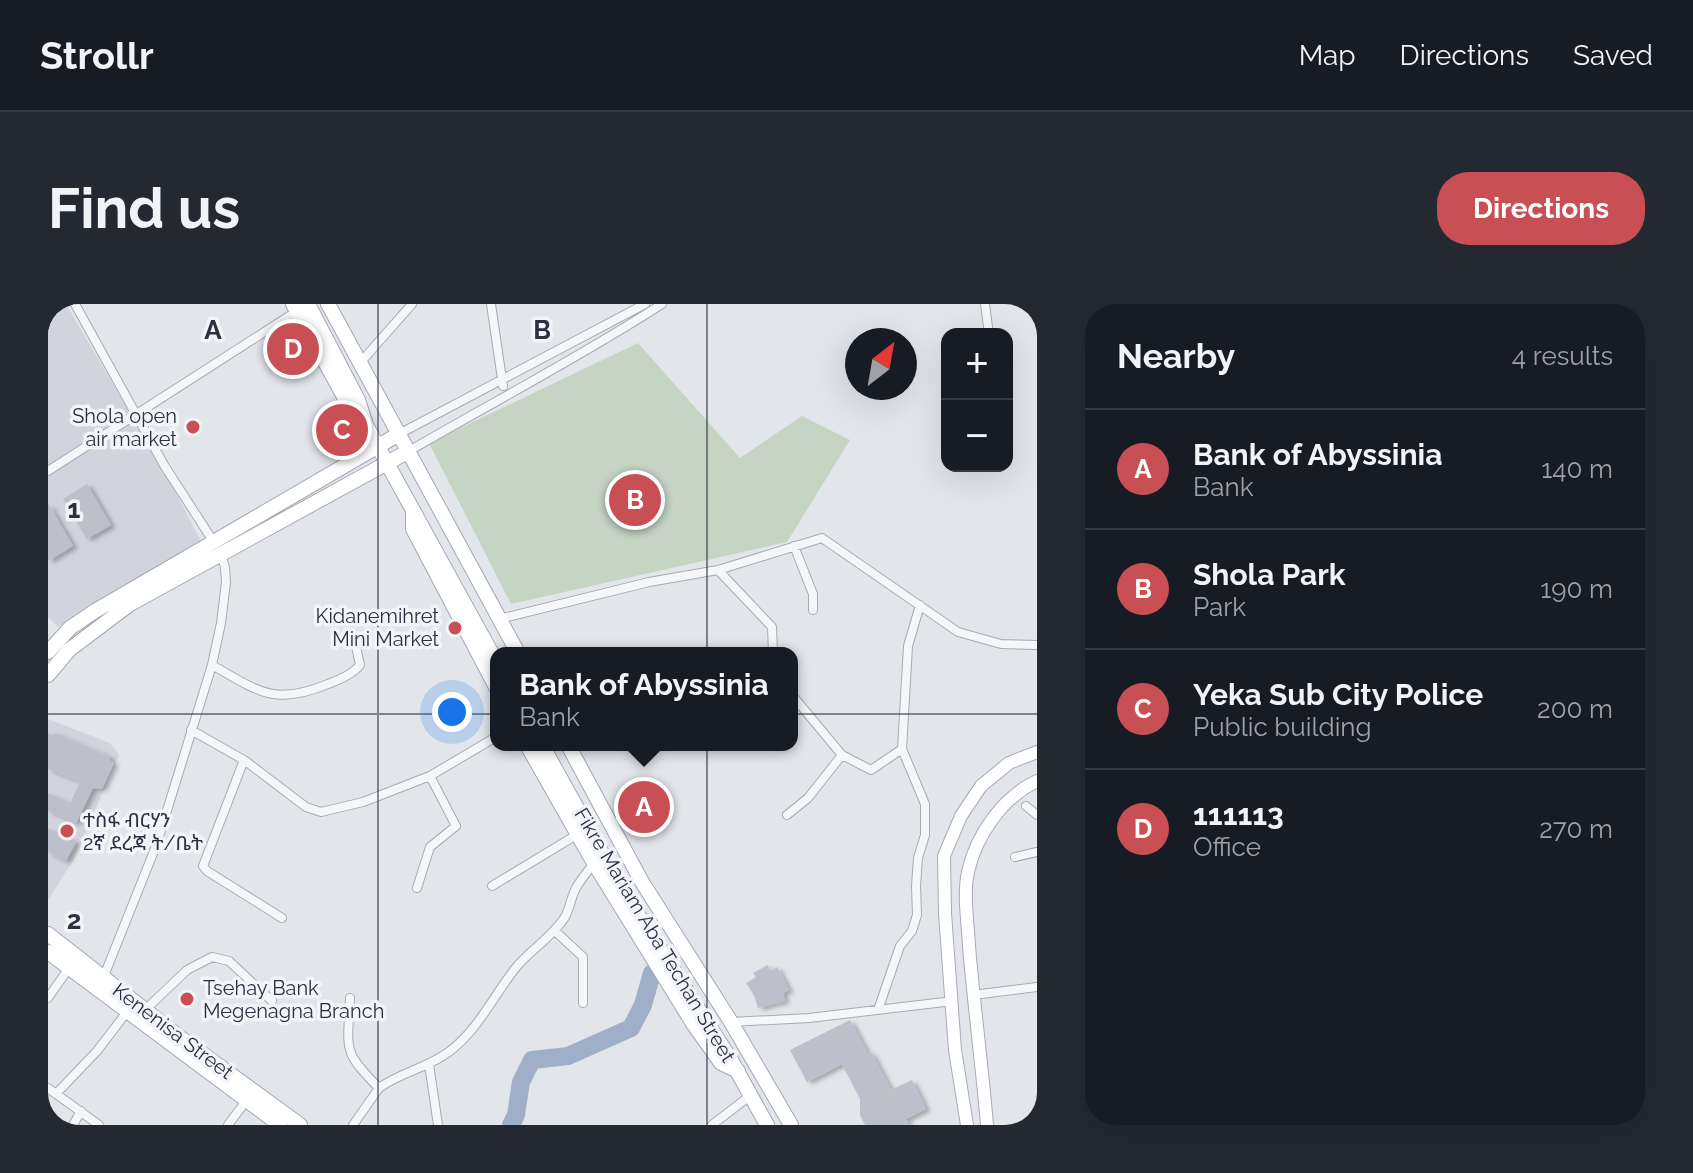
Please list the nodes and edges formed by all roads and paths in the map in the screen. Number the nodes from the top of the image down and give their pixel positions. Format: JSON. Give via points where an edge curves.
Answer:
{"nodes":[{"id":1,"x":75,"y":304,"type":"edge"},
{"id":2,"x":328,"y":304,"type":"edge"},
{"id":3,"x":412,"y":304,"type":"edge"},
{"id":4,"x":491,"y":304,"type":"edge"},
{"id":5,"x":645,"y":304,"type":"edge"},
{"id":6,"x":662,"y":304,"type":"edge"},
{"id":7,"x":985,"y":304,"type":"edge"},
{"id":8,"x":299,"y":306,"type":"edge"},
{"id":9,"x":988,"y":328,"type":"edge"},
{"id":10,"x":360,"y":364,"type":"junction"},
{"id":11,"x":502,"y":381,"type":"junction"},
{"id":12,"x":504,"y":395,"type":"junction"},
{"id":13,"x":136,"y":415,"type":"junction"},
{"id":14,"x":399,"y":434,"type":"junction"},
{"id":15,"x":378,"y":445,"type":"junction"},
{"id":16,"x":409,"y":451,"type":"junction"},
{"id":17,"x":387,"y":461,"type":"junction"},
{"id":18,"x":48,"y":471,"type":"edge"},
{"id":19,"x":413,"y":509,"type":"junction"},
{"id":20,"x":794,"y":546,"type":"junction"},
{"id":21,"x":217,"y":548,"type":"junction"},
{"id":22,"x":718,"y":570,"type":"junction"},
{"id":23,"x":920,"y":605,"type":"junction"},
{"id":24,"x":813,"y":610,"type":"dead end"},
{"id":25,"x":499,"y":619,"type":"junction"},
{"id":26,"x":355,"y":642,"type":"dead end"},
{"id":27,"x":1037,"y":645,"type":"edge"},
{"id":28,"x":515,"y":647,"type":"edge"},
{"id":29,"x":771,"y":647,"type":"edge"},
{"id":30,"x":490,"y":650,"type":"edge"},
{"id":31,"x":48,"y":652,"type":"edge"},
{"id":32,"x":212,"y":665,"type":"junction"},
{"id":33,"x":48,"y":675,"type":"edge"},
{"id":34,"x":490,"y":676,"type":"edge"},
{"id":35,"x":798,"y":702,"type":"edge"},
{"id":36,"x":191,"y":730,"type":"junction"},
{"id":37,"x":490,"y":741,"type":"edge"},
{"id":38,"x":902,"y":749,"type":"junction"},
{"id":39,"x":530,"y":751,"type":"edge"},
{"id":40,"x":545,"y":751,"type":"edge"},
{"id":41,"x":571,"y":751,"type":"edge"},
{"id":42,"x":1037,"y":752,"type":"edge"},
{"id":43,"x":842,"y":755,"type":"junction"},
{"id":44,"x":244,"y":760,"type":"junction"},
{"id":45,"x":430,"y":776,"type":"junction"},
{"id":46,"x":1037,"y":781,"type":"edge"},
{"id":47,"x":1026,"y":806,"type":"dead end"},
{"id":48,"x":787,"y":815,"type":"dead end"},
{"id":49,"x":1037,"y":815,"type":"edge"},
{"id":50,"x":578,"y":834,"type":"junction"},
{"id":51,"x":1037,"y":852,"type":"edge"},
{"id":52,"x":1015,"y":857,"type":"dead end"},
{"id":53,"x":594,"y":863,"type":"junction"},
{"id":54,"x":642,"y":882,"type":"junction"},
{"id":55,"x":492,"y":886,"type":"dead end"},
{"id":56,"x":417,"y":888,"type":"dead end"},
{"id":57,"x":624,"y":893,"type":"junction"},
{"id":58,"x":282,"y":918,"type":"dead end"},
{"id":59,"x":555,"y":931,"type":"junction"},
{"id":60,"x":48,"y":934,"type":"edge"},
{"id":61,"x":48,"y":952,"type":"edge"},
{"id":62,"x":69,"y":968,"type":"junction"},
{"id":63,"x":100,"y":983,"type":"junction"},
{"id":64,"x":1037,"y":987,"type":"edge"},
{"id":65,"x":973,"y":995,"type":"junction"},
{"id":66,"x":48,"y":998,"type":"edge"},
{"id":67,"x":350,"y":998,"type":"dead end"},
{"id":68,"x":272,"y":1001,"type":"dead end"},
{"id":69,"x":953,"y":1001,"type":"junction"},
{"id":70,"x":583,"y":1003,"type":"dead end"},
{"id":71,"x":145,"y":1010,"type":"junction"},
{"id":72,"x":878,"y":1010,"type":"junction"},
{"id":73,"x":127,"y":1012,"type":"junction"},
{"id":74,"x":731,"y":1022,"type":"junction"},
{"id":75,"x":178,"y":1044,"type":"junction"},
{"id":76,"x":429,"y":1064,"type":"junction"},
{"id":77,"x":738,"y":1071,"type":"junction"},
{"id":78,"x":379,"y":1088,"type":"junction"},
{"id":79,"x":52,"y":1091,"type":"edge"},
{"id":80,"x":751,"y":1095,"type":"junction"},
{"id":81,"x":246,"y":1101,"type":"junction"},
{"id":82,"x":81,"y":1111,"type":"junction"},
{"id":83,"x":73,"y":1125,"type":"edge"},
{"id":84,"x":99,"y":1125,"type":"edge"},
{"id":85,"x":228,"y":1125,"type":"edge"},
{"id":86,"x":280,"y":1125,"type":"edge"},
{"id":87,"x":300,"y":1125,"type":"edge"},
{"id":88,"x":353,"y":1125,"type":"edge"},
{"id":89,"x":438,"y":1125,"type":"edge"},
{"id":90,"x":712,"y":1125,"type":"edge"},
{"id":91,"x":767,"y":1125,"type":"edge"},
{"id":92,"x":791,"y":1125,"type":"edge"},
{"id":93,"x":967,"y":1125,"type":"edge"},
{"id":94,"x":987,"y":1125,"type":"edge"}],
"edges":[{"from":1,"to":13,"type":"street"},
{"from":2,"to":10,"type":"main road"},
{"from":3,"to":10,"type":"street"},
{"from":4,"to":11,"type":"street"},
{"from":5,"to":11,"type":"street"},
{"from":6,"to":12,"type":"street"},
{"from":7,"to":9,"type":"street"},
{"from":8,"to":13,"type":"street"},
{"from":8,"to":15,"type":"main road","via":[[358,400]]},
{"from":10,"to":14,"type":"main road"},
{"from":11,"to":12,"type":"street"},
{"from":11,"to":14,"type":"street"},
{"from":12,"to":16,"type":"street"},
{"from":13,"to":18,"type":"street"},
{"from":13,"to":21,"type":"street"},
{"from":14,"to":15,"type":"main road"},
{"from":14,"to":16,"type":"main road"},
{"from":15,"to":17,"type":"main road"},
{"from":15,"to":21,"type":"main road"},
{"from":16,"to":17,"type":"main road"},
{"from":16,"to":25,"type":"main road"},
{"from":17,"to":19,"type":"main road"},
{"from":17,"to":21,"type":"main road"},
{"from":19,"to":30,"type":"main road"},
{"from":19,"to":34,"type":"main road","via":[[413,529]]},
{"from":20,"to":22,"type":"street"},
{"from":20,"to":23,"type":"street","via":[[822,538]]},
{"from":20,"to":24,"type":"street","via":[[813,594]]},
{"from":21,"to":31,"type":"main road","via":[[95,611]]},
{"from":21,"to":32,"type":"street","via":[[226,582]]},
{"from":21,"to":33,"type":"main road","via":[[91,631]]},
{"from":22,"to":25,"type":"street"},
{"from":22,"to":29,"type":"street","via":[[772,627]]},
{"from":23,"to":27,"type":"street","via":[[958,632],[1001,644]]},
{"from":23,"to":38,"type":"street","via":[[908,646]]},
{"from":25,"to":28,"type":"main road"},
{"from":26,"to":32,"type":"street","via":[[360,665],[356,670],[293,696],[267,693]]},
{"from":32,"to":36,"type":"street"},
{"from":35,"to":43,"type":"street"},
{"from":36,"to":44,"type":"street"},
{"from":36,"to":63,"type":"street","via":[[156,846]]},
{"from":37,"to":45,"type":"street"},
{"from":38,"to":43,"type":"street","via":[[871,770]]},
{"from":38,"to":72,"type":"street","via":[[925,804],[925,835],[918,858],[917,915]]},
{"from":39,"to":50,"type":"main road"},
{"from":40,"to":57,"type":"main road","name":"Fikre Mariam Aba Techan Street"},
{"from":41,"to":54,"type":"main road","name":"Fikre Mariam Aba Techan Street"},
{"from":42,"to":69,"type":"main road","via":[[1009,763],[981,786],[944,856]]},
{"from":43,"to":48,"type":"street"},
{"from":44,"to":45,"type":"street","via":[[306,807],[321,812]]},
{"from":44,"to":58,"type":"street","via":[[203,866]]},
{"from":45,"to":56,"type":"street","via":[[456,826],[430,847]]},
{"from":46,"to":65,"type":"main road","via":[[1000,809],[967,874]]},
{"from":47,"to":49,"type":"street"},
{"from":50,"to":53,"type":"main road"},
{"from":50,"to":55,"type":"street"},
{"from":51,"to":52,"type":"street"},
{"from":53,"to":59,"type":"street"},
{"from":53,"to":77,"type":"main road","via":[[698,1031],[721,1063]]},
{"from":54,"to":57,"type":"main road"},
{"from":54,"to":74,"type":"main road","name":"Fikre Mariam Aba Techan Street"},
{"from":57,"to":77,"type":"main road","name":"Fikre Mariam Aba Techan Street"},
{"from":59,"to":70,"type":"street","via":[[583,957]]},
{"from":59,"to":76,"type":"street","via":[[518,966],[473,1029]]},
{"from":60,"to":63,"type":"main road","name":"Kenenisa Street"},
{"from":61,"to":62,"type":"main road","name":"Kenenisa Street"},
{"from":62,"to":63,"type":"main road","name":"Kenenisa Street"},
{"from":62,"to":66,"type":"street"},
{"from":63,"to":71,"type":"main road","name":"Kenenisa Street"},
{"from":63,"to":73,"type":"main road","name":"Kenenisa Street"},
{"from":64,"to":65,"type":"street"},
{"from":65,"to":94,"type":"main road"},
{"from":67,"to":78,"type":"street","via":[[350,1057]]},
{"from":68,"to":71,"type":"street","via":[[229,961],[212,957],[187,970]]},
{"from":69,"to":72,"type":"street"},
{"from":69,"to":93,"type":"main road"},
{"from":71,"to":75,"type":"main road","name":"Kenenisa Street"},
{"from":72,"to":74,"type":"street"},
{"from":73,"to":75,"type":"main road","name":"Kenenisa Street"},
{"from":73,"to":79,"type":"street","via":[[97,1051]]},
{"from":74,"to":92,"type":"main road","name":"Fikre Mariam Aba Techan Street"},
{"from":75,"to":81,"type":"main road","name":"Kenenisa Street"},
{"from":75,"to":87,"type":"main road","name":"Kenenisa Street"},
{"from":76,"to":78,"type":"street"},
{"from":76,"to":89,"type":"street"},
{"from":77,"to":80,"type":"main road","name":"Fikre Mariam Aba Techan Street"},
{"from":78,"to":88,"type":"street"},
{"from":79,"to":82,"type":"street"},
{"from":80,"to":90,"type":"street"},
{"from":80,"to":91,"type":"main road","name":"Fikre Mariam Aba Techan Street"},
{"from":81,"to":85,"type":"street"},
{"from":81,"to":86,"type":"main road","name":"Kenenisa Street"},
{"from":82,"to":83,"type":"street"},
{"from":82,"to":84,"type":"street"}]}
